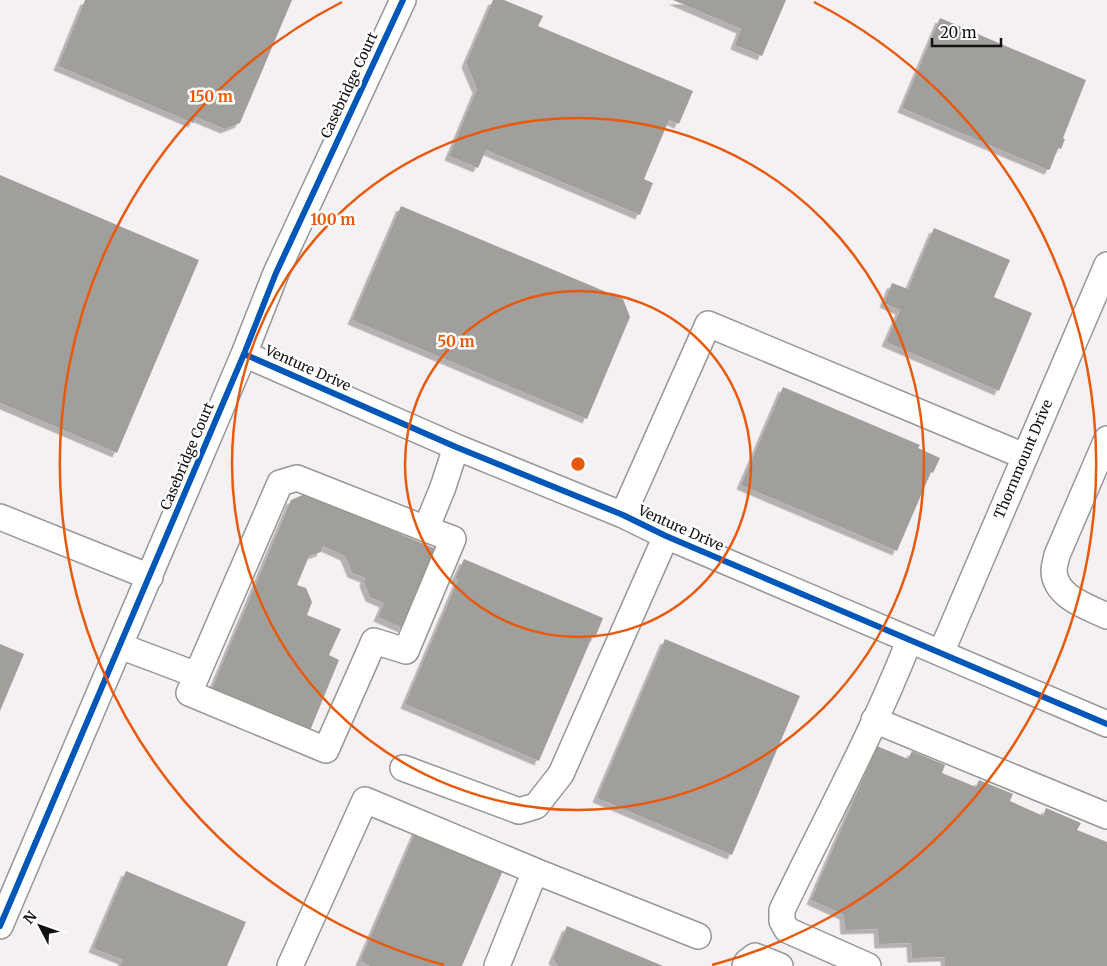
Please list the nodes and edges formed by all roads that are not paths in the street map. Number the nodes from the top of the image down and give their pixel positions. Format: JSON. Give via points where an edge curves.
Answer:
{"nodes":[{"id":1,"x":403,"y":0,"type":"edge"},
{"id":2,"x":1107,"y":265,"type":"edge"},
{"id":3,"x":244,"y":354,"type":"junction"},
{"id":4,"x":1107,"y":439,"type":"edge"},
{"id":5,"x":456,"y":447,"type":"junction"},
{"id":6,"x":1024,"y":456,"type":"junction"},
{"id":7,"x":623,"y":515,"type":"junction"},
{"id":8,"x":0,"y":517,"type":"edge"},
{"id":9,"x":426,"y":529,"type":"junction"},
{"id":10,"x":666,"y":536,"type":"junction"},
{"id":11,"x":150,"y":577,"type":"junction"},
{"id":12,"x":1107,"y":616,"type":"edge"},
{"id":13,"x":909,"y":641,"type":"junction"},
{"id":14,"x":120,"y":646,"type":"junction"},
{"id":15,"x":941,"y":653,"type":"junction"},
{"id":16,"x":197,"y":675,"type":"junction"},
{"id":17,"x":874,"y":720,"type":"junction"},
{"id":18,"x":1107,"y":724,"type":"edge"},
{"id":19,"x":403,"y":768,"type":"dead end"},
{"id":20,"x":1107,"y":816,"type":"edge"},
{"id":21,"x":535,"y":871,"type":"junction"},
{"id":22,"x":0,"y":926,"type":"edge"},
{"id":23,"x":698,"y":936,"type":"dead end"},
{"id":24,"x":290,"y":966,"type":"edge"},
{"id":25,"x":497,"y":966,"type":"edge"},
{"id":26,"x":745,"y":966,"type":"edge"},
{"id":27,"x":780,"y":966,"type":"edge"},
{"id":28,"x":868,"y":966,"type":"edge"}],
"edges":[{"from":1,"to":3,"type":"street","name":"Casebridge Court","via":[[276,273]]},
{"from":2,"to":6,"type":"street","name":"Thornmount Drive"},
{"from":3,"to":5,"type":"street","name":"Venture Drive"},
{"from":3,"to":11,"type":"street","name":"Casebridge Court"},
{"from":4,"to":12,"type":"street","via":[[1056,555],[1054,573],[1061,589],[1077,603]]},
{"from":5,"to":7,"type":"street","name":"Venture Drive"},
{"from":5,"to":9,"type":"street"},
{"from":6,"to":7,"type":"street","via":[[708,324]]},
{"from":6,"to":15,"type":"street","name":"Thornmount Drive"},
{"from":7,"to":10,"type":"street","name":"Venture Drive"},
{"from":8,"to":11,"type":"street"},
{"from":9,"to":16,"type":"street","via":[[297,478],[280,483]]},
{"from":9,"to":16,"type":"street","via":[[452,539],[406,651],[374,641],[326,750],[189,693]]},
{"from":10,"to":13,"type":"street","name":"Venture Drive"},
{"from":10,"to":19,"type":"street","via":[[561,774],[536,806],[520,811]]},
{"from":11,"to":14,"type":"street","name":"Casebridge Court"},
{"from":13,"to":15,"type":"street","name":"Venture Drive"},
{"from":13,"to":17,"type":"street"},
{"from":14,"to":16,"type":"street"},
{"from":14,"to":22,"type":"street","name":"Casebridge Court"},
{"from":15,"to":18,"type":"street","name":"Venture Drive"},
{"from":17,"to":20,"type":"street"},
{"from":17,"to":28,"type":"street","via":[[782,910],[782,922],[787,930]]},
{"from":21,"to":23,"type":"street"},
{"from":21,"to":24,"type":"street","via":[[365,800]]},
{"from":21,"to":25,"type":"street"},
{"from":26,"to":27,"type":"street","via":[[755,956]]}]}
